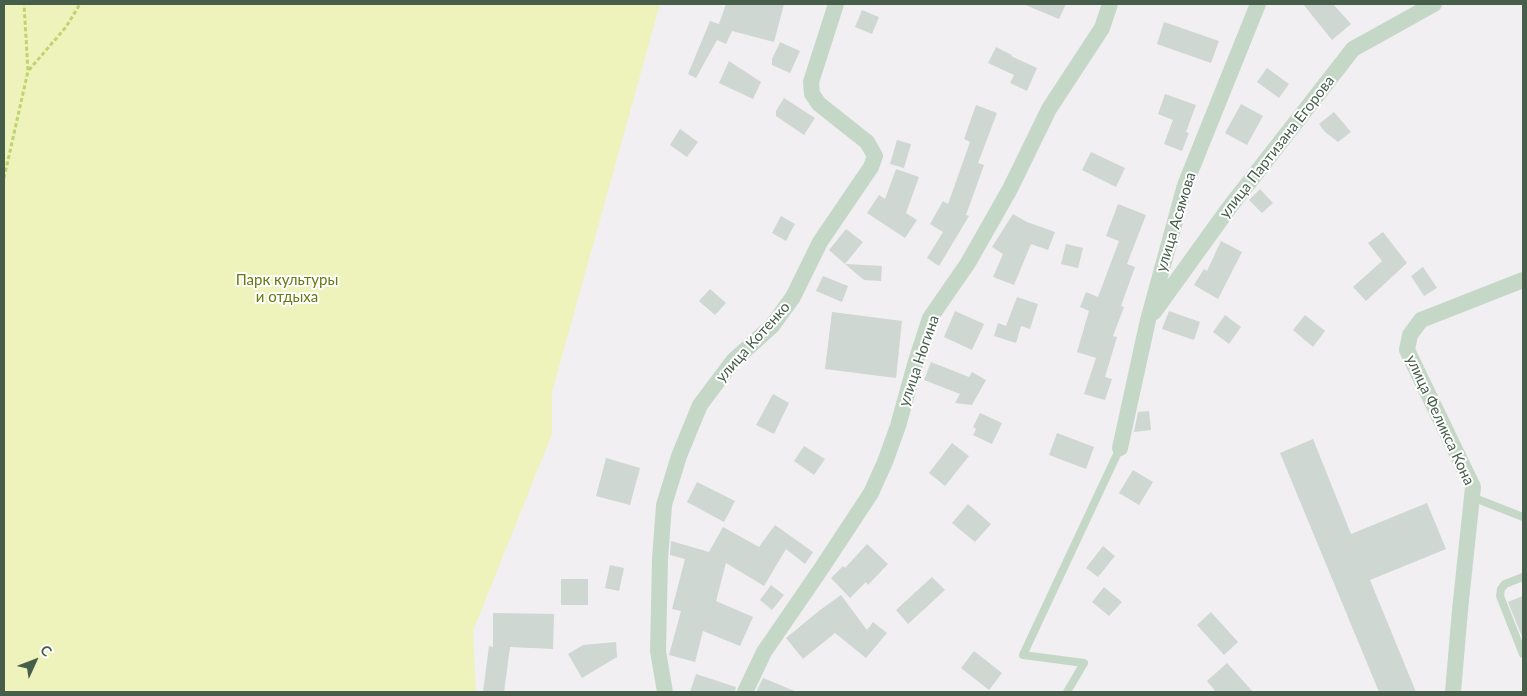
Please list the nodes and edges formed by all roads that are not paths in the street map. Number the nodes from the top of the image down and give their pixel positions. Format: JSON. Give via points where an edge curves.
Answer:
{"nodes":[{"id":1,"x":836,"y":4,"type":"edge"},
{"id":2,"x":1110,"y":4,"type":"edge"},
{"id":3,"x":1258,"y":4,"type":"edge"},
{"id":4,"x":1434,"y":4,"type":"edge"},
{"id":5,"x":1523,"y":280,"type":"edge"},
{"id":6,"x":1148,"y":320,"type":"junction"},
{"id":7,"x":1120,"y":448,"type":"joint"},
{"id":8,"x":1472,"y":497,"type":"junction"},
{"id":9,"x":1523,"y":517,"type":"edge"},
{"id":10,"x":1523,"y":577,"type":"edge"},
{"id":11,"x":1523,"y":654,"type":"edge"},
{"id":12,"x":665,"y":692,"type":"edge"},
{"id":13,"x":746,"y":692,"type":"edge"},
{"id":14,"x":1067,"y":692,"type":"edge"},
{"id":15,"x":1453,"y":692,"type":"edge"}],
"edges":[{"from":1,"to":12,"type":"street","name":"улица Котенко","via":[[811,82],[812,94],[819,104],[867,142],[874,156],[872,167],[820,242],[793,297],[772,326],[733,361],[700,404],[679,456],[664,505],[660,559],[658,652]]},
{"from":2,"to":13,"type":"street","name":"улица Ногина","via":[[1102,28],[1049,109],[1010,189],[930,318],[898,426],[871,493],[764,652]]},
{"from":3,"to":6,"type":"street","name":"улица Асямова","via":[[1186,185]]},
{"from":4,"to":6,"type":"street","name":"улица Партизана Егорова","via":[[1353,49],[1229,208]]},
{"from":5,"to":8,"type":"street","name":"улица Феликса Кона","via":[[1421,320],[1410,335],[1407,350],[1473,487]]},
{"from":6,"to":7,"type":"street","name":"улица Асямова"},
{"from":7,"to":14,"type":"lane","via":[[1023,655],[1084,664]]},
{"from":8,"to":9,"type":"lane"},
{"from":8,"to":15,"type":"street","name":"улица Феликса Кона"},
{"from":10,"to":11,"type":"lane","via":[[1505,584],[1500,596]]}]}
